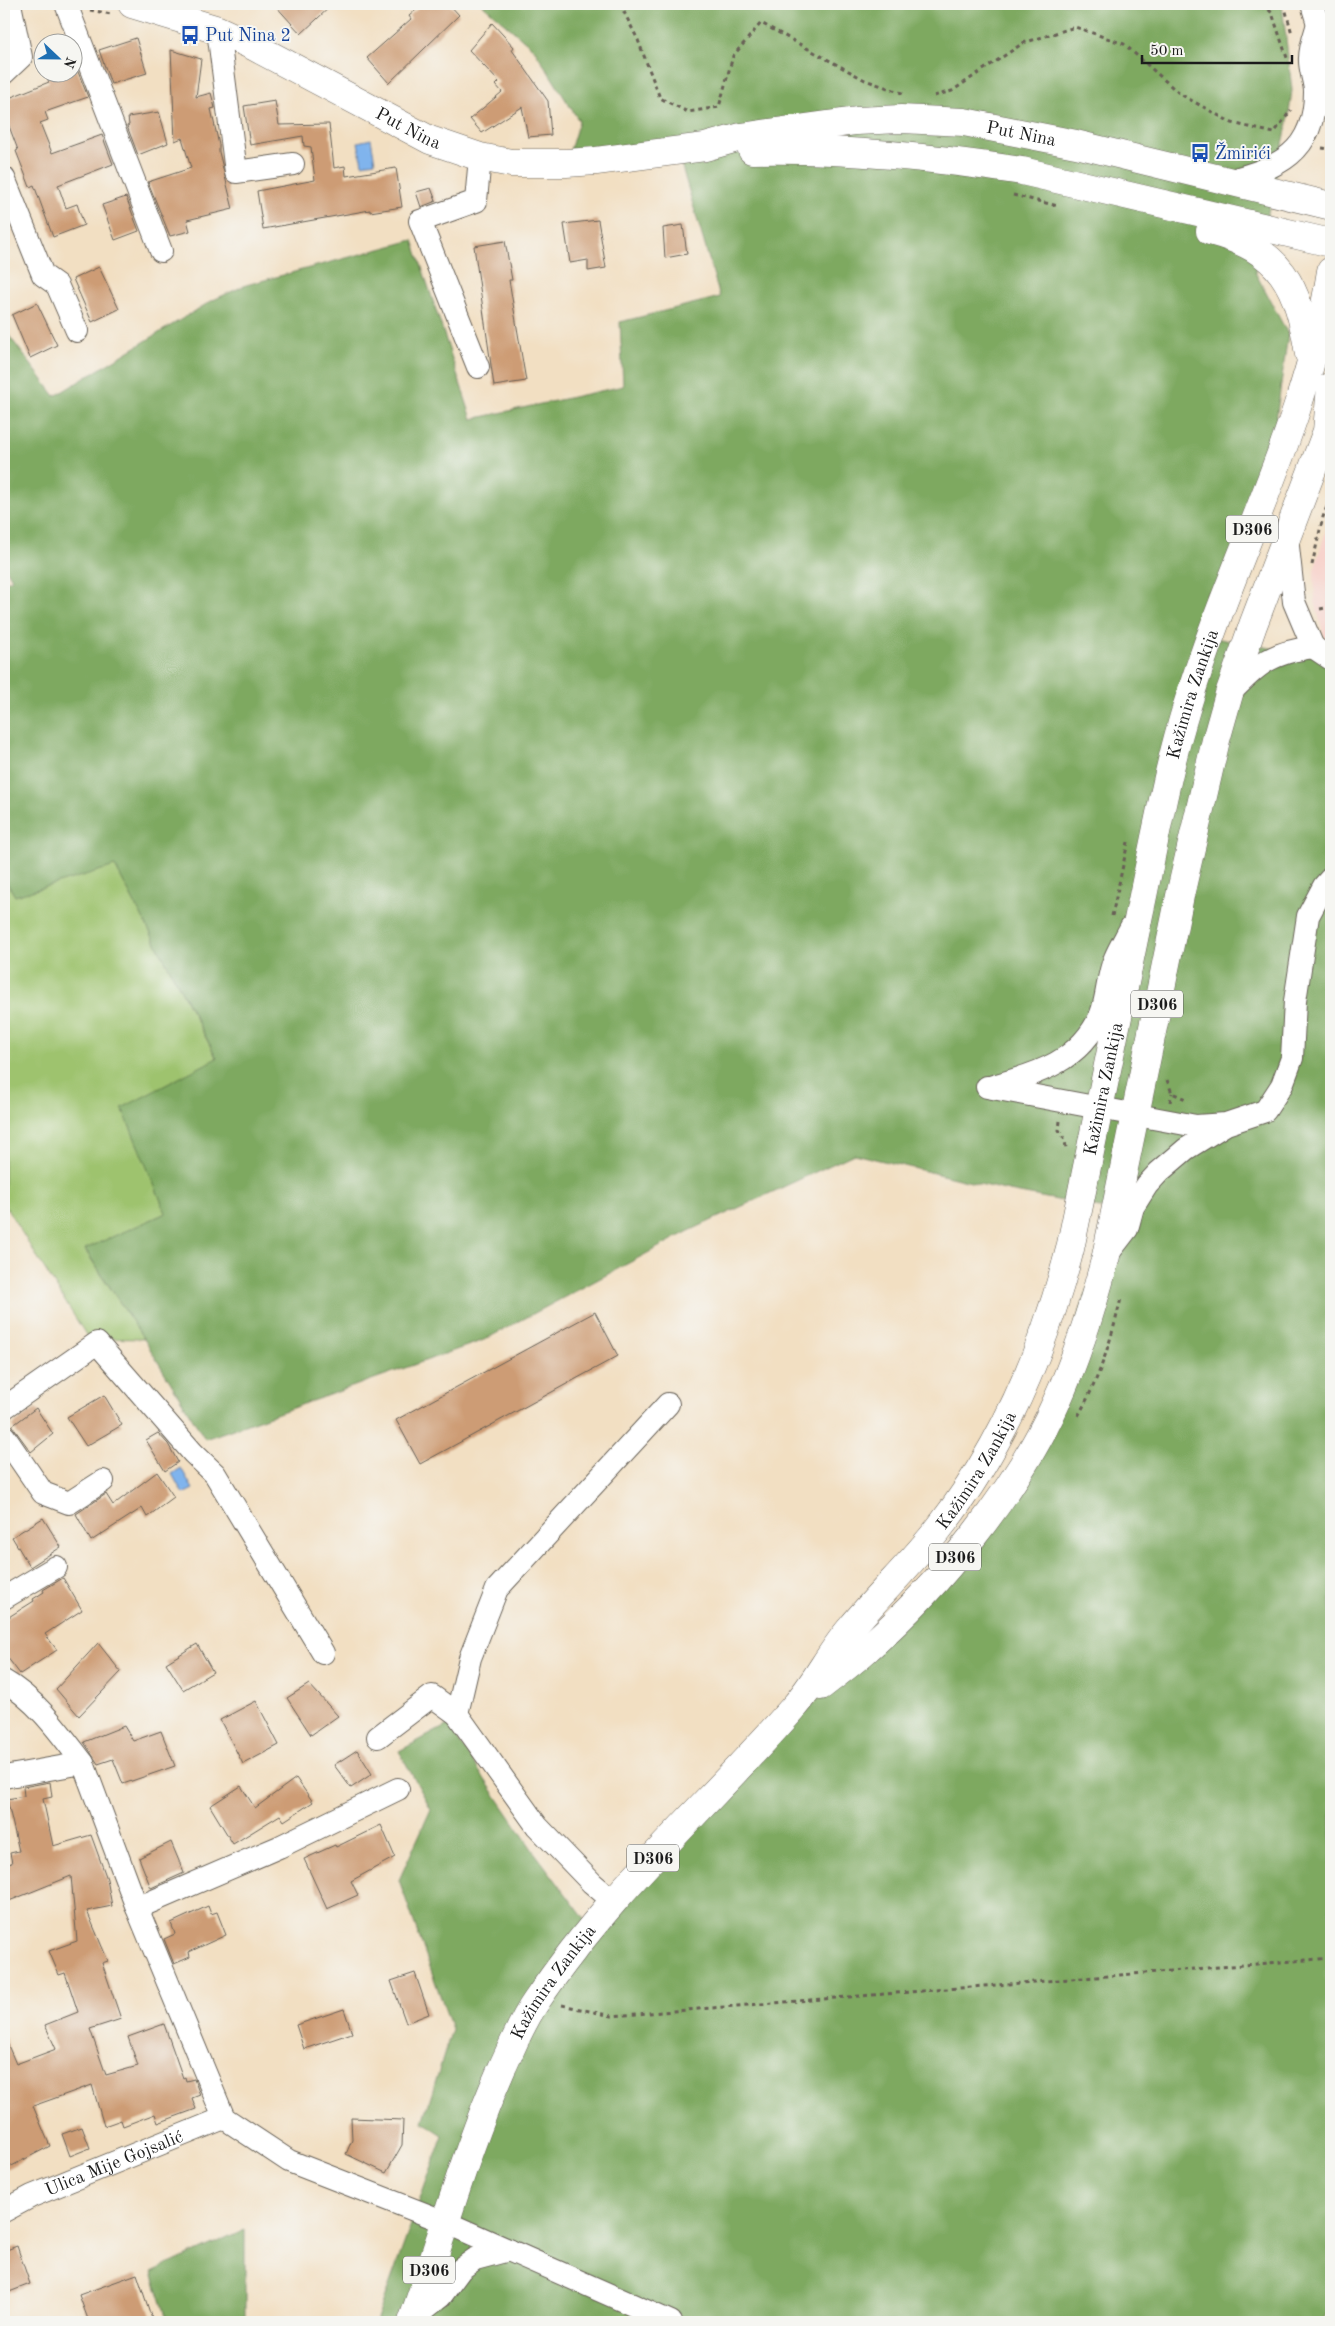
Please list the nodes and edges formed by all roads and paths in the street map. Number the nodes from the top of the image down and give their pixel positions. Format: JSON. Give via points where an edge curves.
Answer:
{"nodes":[{"id":1,"x":10,"y":4,"type":"edge"},
{"id":2,"x":66,"y":4,"type":"edge"},
{"id":3,"x":132,"y":4,"type":"edge"},
{"id":4,"x":620,"y":4,"type":"edge"},
{"id":5,"x":1264,"y":4,"type":"edge"},
{"id":6,"x":1315,"y":14,"type":"edge"},
{"id":7,"x":218,"y":30,"type":"junction"},
{"id":8,"x":1288,"y":59,"type":"dead end"},
{"id":9,"x":4,"y":73,"type":"edge"},
{"id":10,"x":910,"y":96,"type":"dead end"},
{"id":11,"x":1331,"y":96,"type":"edge"},
{"id":12,"x":928,"y":98,"type":"dead end"},
{"id":13,"x":1293,"y":108,"type":"dead end"},
{"id":14,"x":705,"y":147,"type":"junction"},
{"id":15,"x":480,"y":157,"type":"junction"},
{"id":16,"x":293,"y":164,"type":"dead end"},
{"id":17,"x":4,"y":178,"type":"edge"},
{"id":18,"x":1227,"y":182,"type":"junction"},
{"id":19,"x":1007,"y":193,"type":"dead end"},
{"id":20,"x":1061,"y":206,"type":"dead end"},
{"id":21,"x":1331,"y":206,"type":"edge"},
{"id":22,"x":1178,"y":207,"type":"junction"},
{"id":23,"x":1331,"y":243,"type":"edge"},
{"id":24,"x":161,"y":251,"type":"dead end"},
{"id":25,"x":1331,"y":271,"type":"edge"},
{"id":26,"x":77,"y":331,"type":"dead end"},
{"id":27,"x":1311,"y":362,"type":"junction"},
{"id":28,"x":478,"y":367,"type":"dead end"},
{"id":29,"x":1331,"y":386,"type":"edge"},
{"id":30,"x":1329,"y":428,"type":"edge"},
{"id":31,"x":1331,"y":496,"type":"edge"},
{"id":32,"x":1287,"y":537,"type":"junction"},
{"id":33,"x":1312,"y":569,"type":"dead end"},
{"id":34,"x":1322,"y":653,"type":"edge"},
{"id":35,"x":1229,"y":694,"type":"junction"},
{"id":36,"x":1331,"y":878,"type":"edge"},
{"id":37,"x":1140,"y":913,"type":"junction"},
{"id":38,"x":1172,"y":1093,"type":"dead end"},
{"id":39,"x":1188,"y":1100,"type":"dead end"},
{"id":40,"x":1099,"y":1109,"type":"junction"},
{"id":41,"x":1135,"y":1116,"type":"junction"},
{"id":42,"x":1226,"y":1124,"type":"junction"},
{"id":43,"x":1106,"y":1256,"type":"junction"},
{"id":44,"x":668,"y":1404,"type":"dead end"},
{"id":45,"x":4,"y":1408,"type":"edge"},
{"id":46,"x":4,"y":1436,"type":"edge"},
{"id":47,"x":103,"y":1481,"type":"dead end"},
{"id":48,"x":56,"y":1567,"type":"dead end"},
{"id":49,"x":4,"y":1598,"type":"edge"},
{"id":50,"x":323,"y":1653,"type":"dead end"},
{"id":51,"x":4,"y":1681,"type":"edge"},
{"id":52,"x":797,"y":1704,"type":"junction"},
{"id":53,"x":458,"y":1714,"type":"junction"},
{"id":54,"x":378,"y":1737,"type":"dead end"},
{"id":55,"x":82,"y":1763,"type":"junction"},
{"id":56,"x":4,"y":1777,"type":"edge"},
{"id":57,"x":398,"y":1789,"type":"dead end"},
{"id":58,"x":613,"y":1900,"type":"junction"},
{"id":59,"x":137,"y":1908,"type":"junction"},
{"id":60,"x":1331,"y":1958,"type":"edge"},
{"id":61,"x":536,"y":2000,"type":"junction"},
{"id":62,"x":224,"y":2118,"type":"junction"},
{"id":63,"x":4,"y":2211,"type":"edge"},
{"id":64,"x":445,"y":2222,"type":"junction"},
{"id":65,"x":510,"y":2250,"type":"junction"},
{"id":66,"x":413,"y":2320,"type":"edge"},
{"id":67,"x":671,"y":2322,"type":"edge"}],
"edges":[{"from":1,"to":9,"type":"street","via":[[21,57]]},
{"from":2,"to":24,"type":"street"},
{"from":3,"to":7,"type":"main road","name":"Put Nina"},
{"from":4,"to":10,"type":"path","via":[[660,98],[688,112],[719,107],[733,56],[761,23],[865,80]]},
{"from":5,"to":8,"type":"path","via":[[1272,13]]},
{"from":6,"to":11,"type":"street"},
{"from":6,"to":18,"type":"street","via":[[1310,58],[1315,91],[1312,117],[1304,139],[1278,165]]},
{"from":7,"to":15,"type":"main road","name":"Put Nina","via":[[430,140]]},
{"from":7,"to":16,"type":"street","via":[[236,172]]},
{"from":12,"to":13,"type":"path","via":[[952,91],[1023,43],[1075,27],[1124,44],[1180,94],[1232,123],[1274,133]]},
{"from":14,"to":15,"type":"main road","name":"Put Nina","via":[[566,163],[511,163]]},
{"from":14,"to":18,"type":"main road","name":"Put Nina","via":[[741,137],[856,121],[964,122],[1076,144]]},
{"from":14,"to":22,"type":"main road","name":"Put Nina","via":[[842,151],[974,164],[1067,181]]},
{"from":15,"to":28,"type":"street","via":[[476,201],[420,221]]},
{"from":17,"to":26,"type":"street","via":[[43,275],[57,285]]},
{"from":18,"to":21,"type":"main road","name":"Put Nina"},
{"from":19,"to":20,"type":"path"},
{"from":22,"to":23,"type":"main road","name":"Put Nina"},
{"from":22,"to":27,"type":"main road","via":[[1198,228],[1241,241],[1271,260],[1284,275],[1295,293],[1303,318]]},
{"from":25,"to":27,"type":"main road","name":"Kažimira Zankija","number":"D306"},
{"from":27,"to":37,"type":"main road","name":"Kažimira Zankija","number":"D306","via":[[1187,705],[1166,785]]},
{"from":29,"to":30,"type":"main road","name":"Kažimira Zankija"},
{"from":30,"to":32,"type":"main road","name":"Kažimira Zankija","number":"D306"},
{"from":31,"to":33,"type":"path"},
{"from":32,"to":34,"type":"street","via":[[1294,602]]},
{"from":32,"to":35,"type":"main road","name":"Kažimira Zankija","number":"D306"},
{"from":34,"to":35,"type":"street","via":[[1288,651],[1270,657],[1254,668]]},
{"from":35,"to":41,"type":"main road","name":"Kažimira Zankija","number":"D306","via":[[1181,891]]},
{"from":36,"to":42,"type":"street","via":[[1308,916],[1292,1058],[1282,1085],[1265,1111]]},
{"from":37,"to":40,"type":"main road","name":"Kažimira Zankija","number":"D306"},
{"from":37,"to":40,"type":"street","via":[[1114,959],[1100,1015],[1085,1040],[1066,1057],[1039,1073],[987,1087]]},
{"from":38,"to":39,"type":"path"},
{"from":40,"to":41,"type":"street"},
{"from":40,"to":52,"type":"main road","name":"Kažimira Zankija","number":"D306","via":[[1060,1287],[1023,1388],[1000,1435],[974,1480],[939,1528],[848,1631]]},
{"from":41,"to":42,"type":"street","via":[[1196,1126]]},
{"from":41,"to":43,"type":"main road","name":"Kažimira Zankija","number":"D306"},
{"from":42,"to":43,"type":"street","via":[[1159,1172],[1133,1207],[1126,1229]]},
{"from":43,"to":52,"type":"main road","name":"Kažimira Zankija","number":"D306","via":[[1093,1307],[1056,1404],[1000,1498],[965,1546],[914,1603],[868,1649]]},
{"from":44,"to":53,"type":"street","via":[[497,1589],[470,1658]]},
{"from":45,"to":50,"type":"street","via":[[97,1343],[215,1474]]},
{"from":46,"to":47,"type":"street","via":[[43,1493],[69,1503]]},
{"from":48,"to":49,"type":"street"},
{"from":51,"to":55,"type":"street","via":[[48,1717]]},
{"from":52,"to":58,"type":"main road","name":"Kažimira Zankija","number":"D306"},
{"from":53,"to":54,"type":"street","via":[[432,1696]]},
{"from":53,"to":58,"type":"street","via":[[537,1826]]},
{"from":55,"to":56,"type":"street"},
{"from":55,"to":59,"type":"street"},
{"from":57,"to":59,"type":"street","via":[[279,1847]]},
{"from":58,"to":61,"type":"main road","name":"Kažimira Zankija","number":"D306"},
{"from":59,"to":62,"type":"street"},
{"from":60,"to":61,"type":"path","via":[[612,2016]]},
{"from":61,"to":64,"type":"main road","name":"Kažimira Zankija","number":"D306","via":[[481,2116]]},
{"from":62,"to":63,"type":"street","name":"Ulica Mije Gojsalić","via":[[32,2196]]},
{"from":62,"to":64,"type":"street","via":[[289,2161]]},
{"from":64,"to":65,"type":"street"},
{"from":64,"to":66,"type":"main road","name":"Kažimira Zankija","number":"D306"},
{"from":65,"to":66,"type":"street","via":[[476,2259],[461,2269],[441,2296]]},
{"from":65,"to":67,"type":"street"}]}
